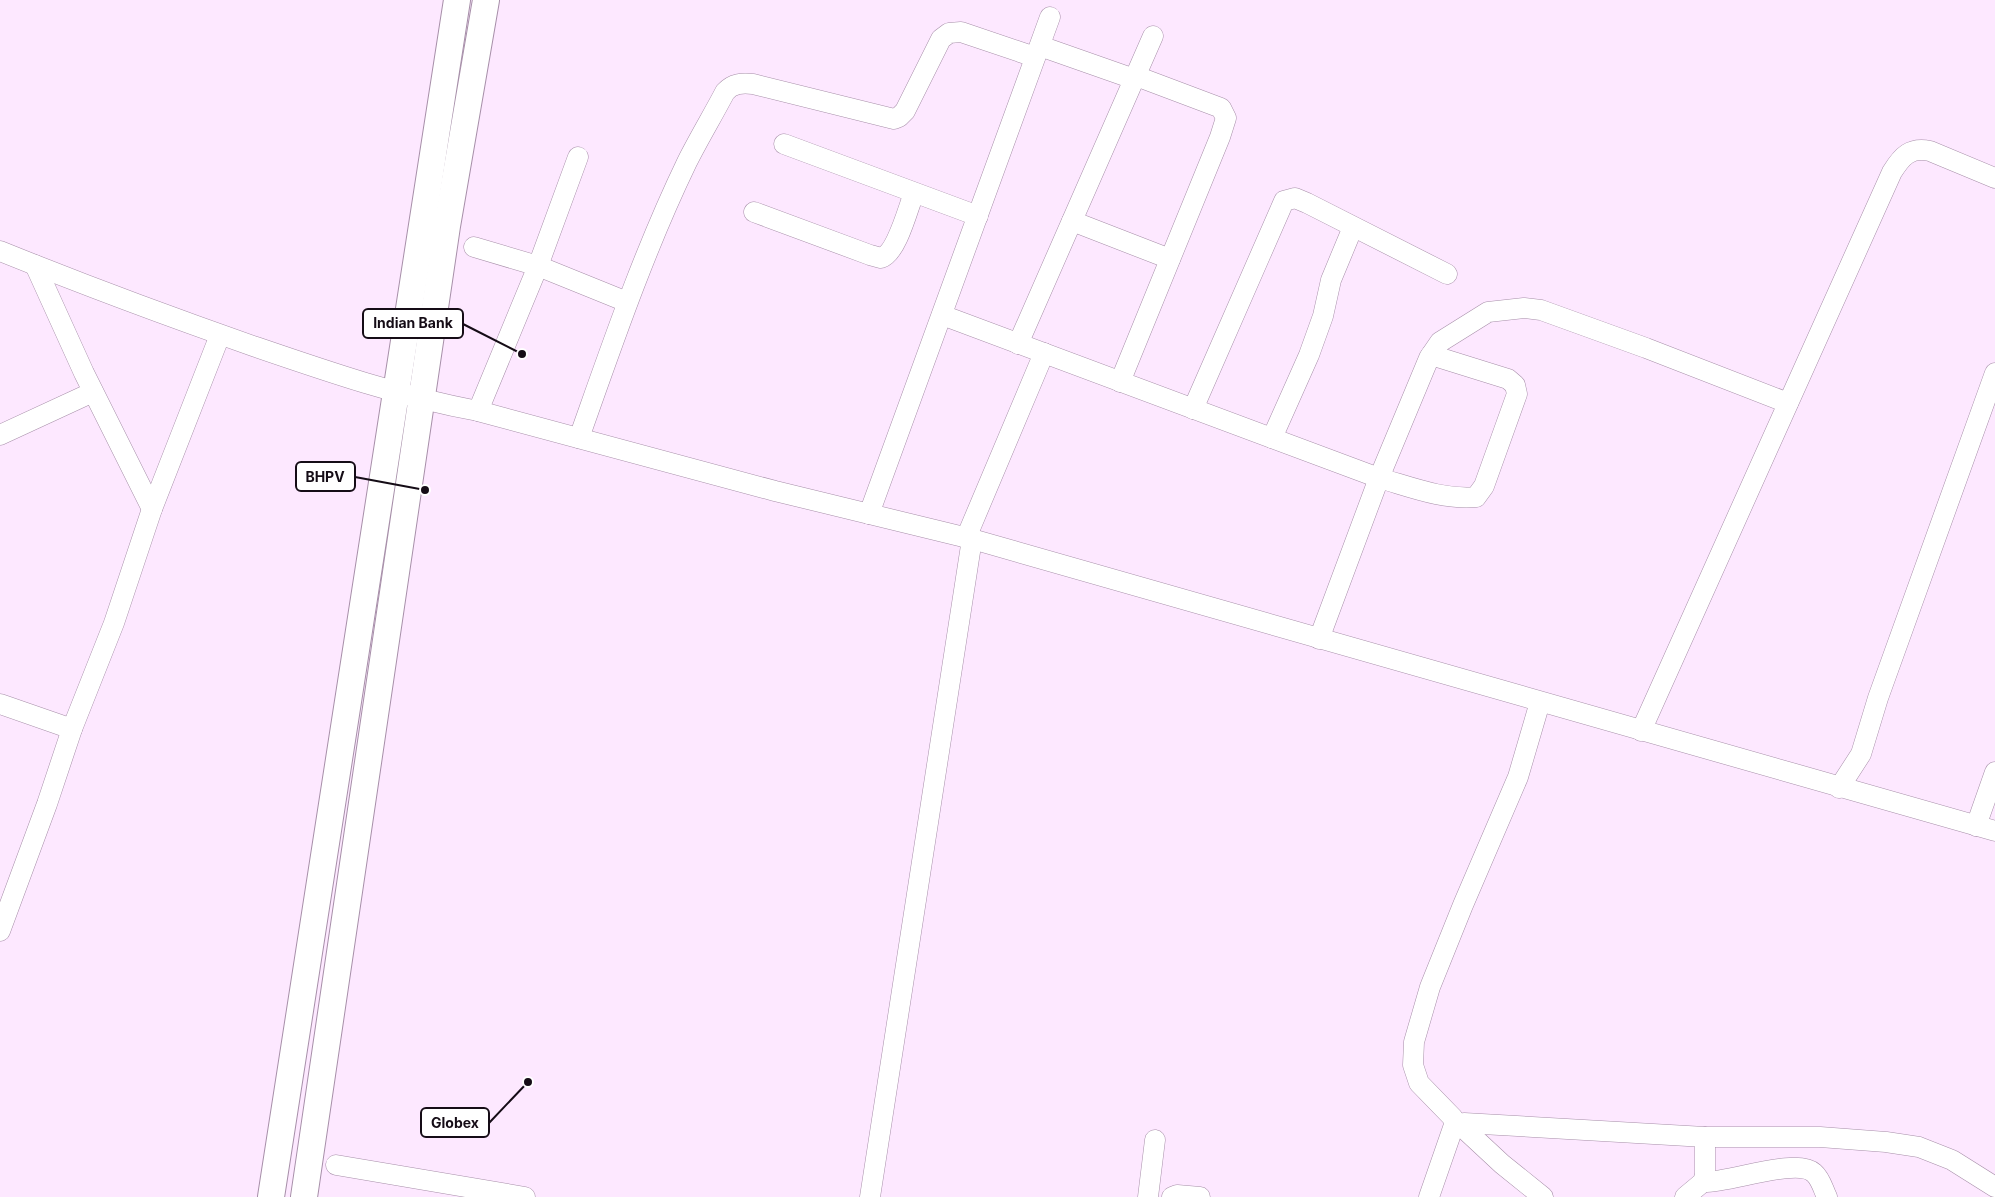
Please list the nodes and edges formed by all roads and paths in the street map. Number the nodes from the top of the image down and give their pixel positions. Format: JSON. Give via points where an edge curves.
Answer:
{"nodes":[{"id":1,"x":457,"y":0,"type":"edge"},
{"id":2,"x":486,"y":0,"type":"edge"},
{"id":3,"x":1050,"y":17,"type":"dead end"},
{"id":4,"x":1153,"y":36,"type":"dead end"},
{"id":5,"x":1037,"y":51,"type":"junction"},
{"id":6,"x":1135,"y":77,"type":"junction"},
{"id":7,"x":784,"y":144,"type":"dead end"},
{"id":8,"x":578,"y":157,"type":"dead end"},
{"id":9,"x":1995,"y":178,"type":"edge"},
{"id":10,"x":914,"y":193,"type":"junction"},
{"id":11,"x":754,"y":212,"type":"dead end"},
{"id":12,"x":978,"y":216,"type":"junction"},
{"id":13,"x":1072,"y":221,"type":"junction"},
{"id":14,"x":1353,"y":227,"type":"junction"},
{"id":15,"x":474,"y":247,"type":"dead end"},
{"id":16,"x":0,"y":251,"type":"edge"},
{"id":17,"x":1170,"y":259,"type":"junction"},
{"id":18,"x":35,"y":265,"type":"junction"},
{"id":19,"x":538,"y":266,"type":"junction"},
{"id":20,"x":1447,"y":274,"type":"dead end"},
{"id":21,"x":627,"y":302,"type":"junction"},
{"id":22,"x":942,"y":315,"type":"junction"},
{"id":23,"x":220,"y":335,"type":"junction"},
{"id":24,"x":1018,"y":344,"type":"junction"},
{"id":25,"x":1044,"y":353,"type":"junction"},
{"id":26,"x":1431,"y":355,"type":"junction"},
{"id":27,"x":1995,"y":373,"type":"edge"},
{"id":28,"x":1120,"y":382,"type":"junction"},
{"id":29,"x":94,"y":392,"type":"junction"},
{"id":30,"x":409,"y":395,"type":"junction"},
{"id":31,"x":1788,"y":403,"type":"junction"},
{"id":32,"x":1193,"y":409,"type":"junction"},
{"id":33,"x":478,"y":411,"type":"junction"},
{"id":34,"x":0,"y":435,"type":"edge"},
{"id":35,"x":579,"y":438,"type":"junction"},
{"id":36,"x":1272,"y":438,"type":"junction"},
{"id":37,"x":1379,"y":478,"type":"junction"},
{"id":38,"x":152,"y":509,"type":"junction"},
{"id":39,"x":870,"y":514,"type":"junction"},
{"id":40,"x":969,"y":539,"type":"junction"},
{"id":41,"x":1319,"y":638,"type":"junction"},
{"id":42,"x":1540,"y":702,"type":"junction"},
{"id":43,"x":0,"y":703,"type":"edge"},
{"id":44,"x":72,"y":729,"type":"junction"},
{"id":45,"x":1641,"y":731,"type":"junction"},
{"id":46,"x":1995,"y":772,"type":"edge"},
{"id":47,"x":1840,"y":788,"type":"junction"},
{"id":48,"x":1976,"y":826,"type":"junction"},
{"id":49,"x":1995,"y":831,"type":"edge"},
{"id":50,"x":1,"y":923,"type":"edge"},
{"id":51,"x":1457,"y":1125,"type":"junction"},
{"id":52,"x":1705,"y":1137,"type":"junction"},
{"id":53,"x":1155,"y":1140,"type":"dead end"},
{"id":54,"x":336,"y":1165,"type":"dead end"},
{"id":55,"x":1703,"y":1182,"type":"junction"},
{"id":56,"x":1995,"y":1187,"type":"edge"},
{"id":57,"x":271,"y":1197,"type":"edge"},
{"id":58,"x":304,"y":1197,"type":"edge"},
{"id":59,"x":525,"y":1197,"type":"edge"},
{"id":60,"x":870,"y":1197,"type":"edge"},
{"id":61,"x":1148,"y":1197,"type":"edge"},
{"id":62,"x":1172,"y":1197,"type":"edge"},
{"id":63,"x":1200,"y":1197,"type":"edge"},
{"id":64,"x":1429,"y":1197,"type":"edge"},
{"id":65,"x":1542,"y":1197,"type":"edge"},
{"id":66,"x":1685,"y":1197,"type":"edge"},
{"id":67,"x":1827,"y":1197,"type":"edge"}],
"edges":[{"from":1,"to":30,"type":"main road"},
{"from":2,"to":30,"type":"main road","via":[[447,226]]},
{"from":3,"to":5,"type":"street"},
{"from":4,"to":6,"type":"street"},
{"from":5,"to":6,"type":"street"},
{"from":5,"to":12,"type":"street"},
{"from":5,"to":21,"type":"street","via":[[961,32],[949,33],[941,39],[905,111],[894,119],[753,84],[730,86],[688,162]]},
{"from":6,"to":13,"type":"street"},
{"from":6,"to":17,"type":"street","via":[[1221,108],[1226,118]]},
{"from":7,"to":10,"type":"street"},
{"from":8,"to":19,"type":"street"},
{"from":9,"to":31,"type":"street","via":[[1930,151],[1913,150],[1901,158]]},
{"from":10,"to":11,"type":"street","via":[[896,241],[882,258]]},
{"from":10,"to":12,"type":"street"},
{"from":12,"to":22,"type":"street"},
{"from":13,"to":17,"type":"street"},
{"from":13,"to":24,"type":"street"},
{"from":14,"to":20,"type":"street"},
{"from":14,"to":32,"type":"street","via":[[1295,198],[1284,201]]},
{"from":14,"to":36,"type":"street","via":[[1331,280],[1310,354]]},
{"from":15,"to":19,"type":"street"},
{"from":16,"to":18,"type":"street"},
{"from":17,"to":28,"type":"street"},
{"from":18,"to":23,"type":"street"},
{"from":18,"to":29,"type":"street"},
{"from":19,"to":21,"type":"street"},
{"from":19,"to":33,"type":"street"},
{"from":21,"to":35,"type":"street"},
{"from":22,"to":24,"type":"street"},
{"from":22,"to":39,"type":"street"},
{"from":23,"to":30,"type":"street"},
{"from":23,"to":38,"type":"street"},
{"from":24,"to":25,"type":"street"},
{"from":25,"to":28,"type":"street"},
{"from":25,"to":40,"type":"street"},
{"from":26,"to":31,"type":"street","via":[[1440,342],[1488,312],[1524,308],[1541,310]]},
{"from":26,"to":37,"type":"street"},
{"from":26,"to":37,"type":"street","via":[[1508,379],[1515,385],[1517,394],[1484,486],[1476,497],[1460,499]]},
{"from":27,"to":47,"type":"street","via":[[1861,754]]},
{"from":28,"to":32,"type":"street"},
{"from":29,"to":34,"type":"street"},
{"from":29,"to":38,"type":"street"},
{"from":30,"to":33,"type":"street"},
{"from":30,"to":57,"type":"main road","via":[[332,800]]},
{"from":30,"to":58,"type":"main road"},
{"from":31,"to":45,"type":"street"},
{"from":32,"to":36,"type":"street"},
{"from":33,"to":35,"type":"street"},
{"from":35,"to":39,"type":"street"},
{"from":36,"to":37,"type":"street"},
{"from":37,"to":41,"type":"street"},
{"from":38,"to":44,"type":"street","via":[[114,623]]},
{"from":39,"to":40,"type":"street"},
{"from":40,"to":41,"type":"street"},
{"from":40,"to":60,"type":"street"},
{"from":41,"to":42,"type":"street"},
{"from":42,"to":45,"type":"street"},
{"from":42,"to":51,"type":"street","via":[[1518,777],[1455,923],[1414,1042],[1413,1065],[1419,1083]]},
{"from":43,"to":44,"type":"street"},
{"from":44,"to":50,"type":"street"},
{"from":45,"to":47,"type":"street"},
{"from":46,"to":48,"type":"street"},
{"from":47,"to":48,"type":"street"},
{"from":48,"to":49,"type":"street"},
{"from":51,"to":52,"type":"street"},
{"from":51,"to":64,"type":"street"},
{"from":51,"to":65,"type":"street"},
{"from":52,"to":55,"type":"street"},
{"from":52,"to":56,"type":"street","via":[[1820,1138],[1919,1147],[1952,1160]]},
{"from":53,"to":61,"type":"street"},
{"from":54,"to":59,"type":"street"},
{"from":55,"to":66,"type":"street"},
{"from":55,"to":67,"type":"street","via":[[1788,1167],[1806,1168],[1820,1180]]},
{"from":62,"to":63,"type":"street"}]}
